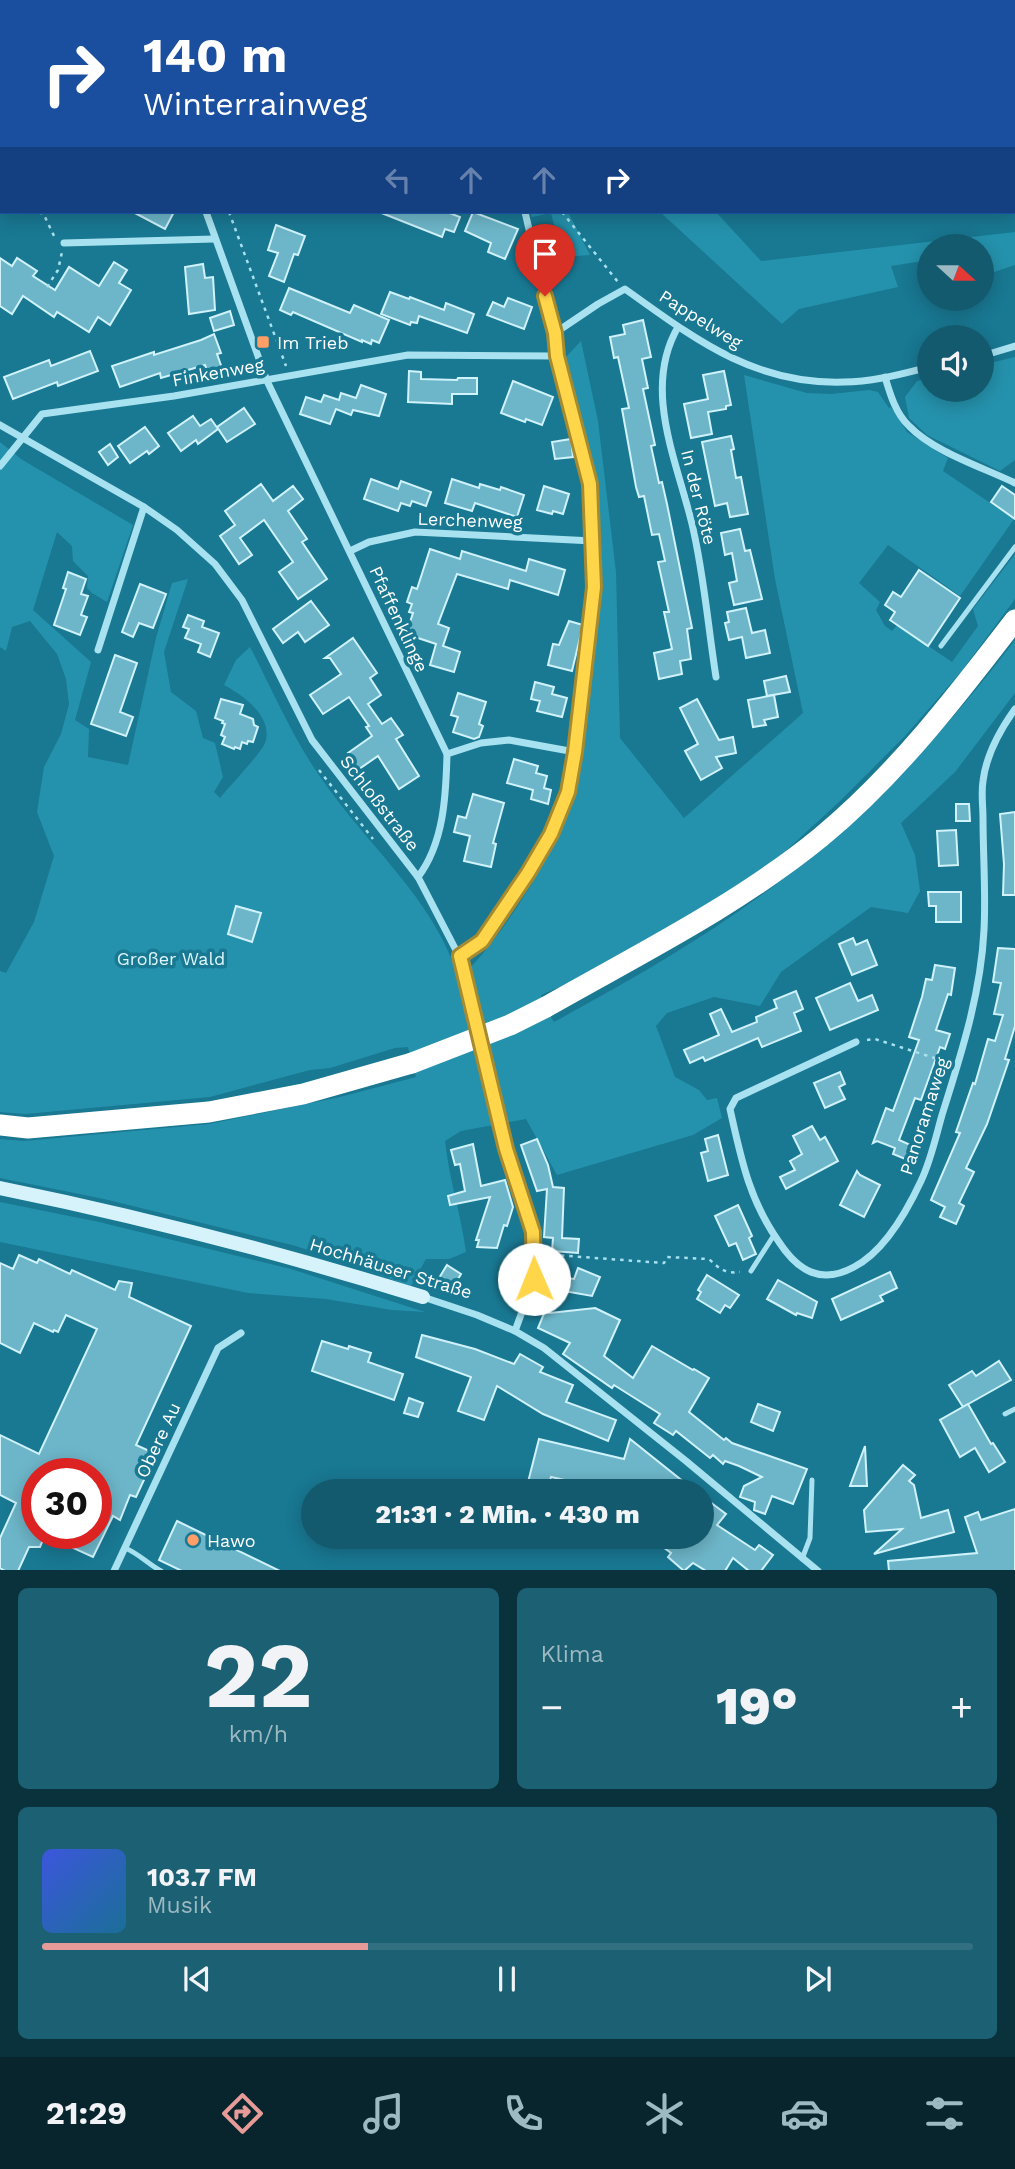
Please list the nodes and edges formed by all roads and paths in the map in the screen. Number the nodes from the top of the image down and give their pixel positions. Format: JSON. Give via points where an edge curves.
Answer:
{"nodes":[{"id":1,"x":207,"y":214,"type":"edge"},
{"id":2,"x":230,"y":214,"type":"edge"},
{"id":3,"x":525,"y":214,"type":"edge"},
{"id":4,"x":564,"y":214,"type":"edge"},
{"id":5,"x":214,"y":239,"type":"junction"},
{"id":6,"x":64,"y":243,"type":"dead end"},
{"id":7,"x":625,"y":289,"type":"junction"},
{"id":8,"x":678,"y":327,"type":"junction"},
{"id":9,"x":555,"y":333,"type":"junction"},
{"id":10,"x":1015,"y":346,"type":"edge"},
{"id":11,"x":994,"y":352,"type":"edge"},
{"id":12,"x":557,"y":356,"type":"junction"},
{"id":13,"x":917,"y":370,"type":"edge"},
{"id":14,"x":289,"y":375,"type":"junction"},
{"id":15,"x":885,"y":377,"type":"junction"},
{"id":16,"x":267,"y":381,"type":"junction"},
{"id":17,"x":0,"y":425,"type":"edge"},
{"id":18,"x":20,"y":439,"type":"junction"},
{"id":19,"x":0,"y":466,"type":"edge"},
{"id":20,"x":1015,"y":483,"type":"edge"},
{"id":21,"x":144,"y":507,"type":"junction"},
{"id":22,"x":593,"y":541,"type":"junction"},
{"id":23,"x":1015,"y":547,"type":"edge"},
{"id":24,"x":350,"y":551,"type":"junction"},
{"id":25,"x":1015,"y":620,"type":"edge"},
{"id":26,"x":941,"y":646,"type":"dead end"},
{"id":27,"x":98,"y":650,"type":"dead end"},
{"id":28,"x":716,"y":677,"type":"dead end"},
{"id":29,"x":1015,"y":709,"type":"edge"},
{"id":30,"x":575,"y":752,"type":"junction"},
{"id":31,"x":447,"y":754,"type":"junction"},
{"id":32,"x":318,"y":769,"type":"dead end"},
{"id":33,"x":374,"y":841,"type":"dead end"},
{"id":34,"x":418,"y":877,"type":"junction"},
{"id":35,"x":460,"y":956,"type":"junction"},
{"id":36,"x":856,"y":1042,"type":"joint"},
{"id":37,"x":957,"y":1065,"type":"junction"},
{"id":38,"x":0,"y":1125,"type":"edge"},
{"id":39,"x":0,"y":1188,"type":"edge"},
{"id":40,"x":774,"y":1235,"type":"junction"},
{"id":41,"x":534,"y":1259,"type":"junction"},
{"id":42,"x":751,"y":1271,"type":"joint"},
{"id":43,"x":423,"y":1297,"type":"joint"},
{"id":44,"x":515,"y":1331,"type":"junction"},
{"id":45,"x":241,"y":1333,"type":"dead end"},
{"id":46,"x":1015,"y":1409,"type":"edge"},
{"id":47,"x":1005,"y":1414,"type":"dead end"},
{"id":48,"x":811,"y":1479,"type":"dead end"},
{"id":49,"x":125,"y":1548,"type":"junction"},
{"id":50,"x":802,"y":1559,"type":"junction"},
{"id":51,"x":114,"y":1570,"type":"edge"},
{"id":52,"x":161,"y":1570,"type":"edge"},
{"id":53,"x":818,"y":1570,"type":"edge"}],
"edges":[{"from":1,"to":5,"type":"street"},
{"from":2,"to":14,"type":"path"},
{"from":3,"to":9,"type":"street"},
{"from":4,"to":7,"type":"path"},
{"from":5,"to":6,"type":"street"},
{"from":5,"to":16,"type":"street"},
{"from":7,"to":8,"type":"street","name":"Pappelweg"},
{"from":7,"to":9,"type":"street"},
{"from":8,"to":15,"type":"street","name":"Pappelweg","via":[[718,353],[798,381],[845,383]]},
{"from":8,"to":28,"type":"street","name":"In der Röte","via":[[664,357],[664,413],[692,525]]},
{"from":9,"to":12,"type":"street"},
{"from":10,"to":11,"type":"street"},
{"from":12,"to":14,"type":"street","name":"Finkenweg","via":[[408,355]]},
{"from":12,"to":22,"type":"street","via":[[590,484]]},
{"from":13,"to":15,"type":"street","name":"Pappelweg"},
{"from":14,"to":16,"type":"street","name":"Finkenweg"},
{"from":15,"to":20,"type":"street","via":[[908,426],[937,447]]},
{"from":16,"to":18,"type":"street","name":"Finkenweg","via":[[42,414]]},
{"from":16,"to":24,"type":"street","name":"Pfaffenklinge"},
{"from":17,"to":18,"type":"street","name":"Schloßstraße"},
{"from":18,"to":19,"type":"street"},
{"from":18,"to":21,"type":"street","name":"Schloßstraße"},
{"from":21,"to":27,"type":"street"},
{"from":21,"to":34,"type":"street","name":"Schloßstraße","via":[[215,564],[242,600],[312,740]]},
{"from":22,"to":24,"type":"street","name":"Lerchenweg","via":[[415,532]]},
{"from":22,"to":30,"type":"street","via":[[594,587]]},
{"from":23,"to":26,"type":"lane"},
{"from":24,"to":31,"type":"street","name":"Pfaffenklinge"},
{"from":25,"to":38,"type":"highway","bridge":true,"via":[[944,712],[871,792],[821,836],[726,904],[546,1007],[412,1063],[303,1094],[209,1112],[27,1128]]},
{"from":29,"to":37,"type":"street","name":"Panoramaweg","via":[[990,754],[983,781],[982,953],[973,1010]]},
{"from":30,"to":31,"type":"street","via":[[509,740]]},
{"from":30,"to":35,"type":"street","via":[[568,792],[551,834],[482,941]]},
{"from":31,"to":34,"type":"street","name":"Pfaffenklinge","via":[[436,844]]},
{"from":32,"to":33,"type":"path"},
{"from":34,"to":35,"type":"street","name":"Schloßstraße"},
{"from":35,"to":41,"type":"street","name":"Schloßstraße","via":[[506,1149],[533,1232]]},
{"from":36,"to":37,"type":"path","via":[[875,1039]]},
{"from":36,"to":40,"type":"street","name":"Panoramaweg","via":[[736,1098],[730,1109],[747,1182]]},
{"from":37,"to":40,"type":"street","name":"Panoramaweg","via":[[923,1178],[879,1247],[838,1275],[818,1274],[803,1270]]},
{"from":39,"to":43,"type":"street","name":"Hochhäuser Straße","via":[[103,1209],[313,1263]]},
{"from":40,"to":42,"type":"lane"},
{"from":41,"to":42,"type":"path","via":[[554,1255],[664,1264],[667,1257],[709,1259],[718,1269],[731,1273]]},
{"from":41,"to":44,"type":"street","name":"Schloßstraße","via":[[534,1279]]},
{"from":43,"to":44,"type":"street","name":"Hochhäuser Straße"},
{"from":44,"to":50,"type":"street","name":"Hochhäuser Straße","via":[[544,1348]]},
{"from":45,"to":49,"type":"street","name":"Obere Au","via":[[218,1348]]},
{"from":46,"to":47,"type":"lane"},
{"from":48,"to":50,"type":"lane","via":[[810,1538]]},
{"from":49,"to":51,"type":"street","name":"Obere Au"},
{"from":49,"to":52,"type":"lane"},
{"from":50,"to":53,"type":"street","name":"Hochhäuser Straße"}]}
